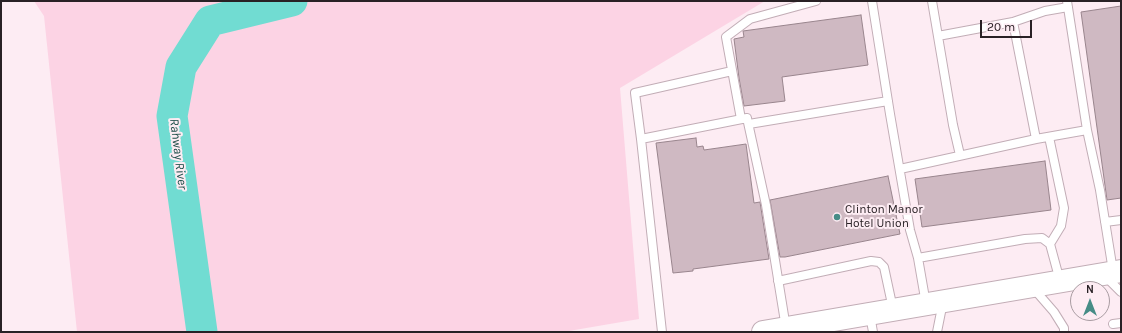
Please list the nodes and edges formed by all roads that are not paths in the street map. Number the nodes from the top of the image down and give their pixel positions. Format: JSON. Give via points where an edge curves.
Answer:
{"nodes":[{"id":1,"x":816,"y":1,"type":"edge"},
{"id":2,"x":872,"y":1,"type":"edge"},
{"id":3,"x":932,"y":1,"type":"edge"},
{"id":4,"x":1068,"y":4,"type":"edge"},
{"id":5,"x":1010,"y":22,"type":"junction"},
{"id":6,"x":938,"y":36,"type":"junction"},
{"id":7,"x":732,"y":71,"type":"junction"},
{"id":8,"x":888,"y":101,"type":"junction"},
{"id":9,"x":741,"y":119,"type":"junction"},
{"id":10,"x":749,"y":124,"type":"junction"},
{"id":11,"x":1087,"y":130,"type":"junction"},
{"id":12,"x":1049,"y":136,"type":"junction"},
{"id":13,"x":641,"y":138,"type":"junction"},
{"id":14,"x":1036,"y":139,"type":"junction"},
{"id":15,"x":960,"y":155,"type":"junction"},
{"id":16,"x":900,"y":169,"type":"junction"},
{"id":17,"x":1121,"y":220,"type":"edge"},
{"id":18,"x":1105,"y":222,"type":"junction"},
{"id":19,"x":1050,"y":244,"type":"junction"},
{"id":20,"x":918,"y":258,"type":"junction"},
{"id":21,"x":1114,"y":277,"type":"edge"},
{"id":22,"x":778,"y":281,"type":"junction"},
{"id":23,"x":1060,"y":282,"type":"junction"},
{"id":24,"x":1032,"y":286,"type":"junction"},
{"id":25,"x":935,"y":303,"type":"junction"},
{"id":26,"x":893,"y":310,"type":"junction"},
{"id":27,"x":872,"y":323,"type":"edge"},
{"id":28,"x":786,"y":328,"type":"junction"},
{"id":29,"x":662,"y":332,"type":"edge"},
{"id":30,"x":763,"y":332,"type":"edge"},
{"id":31,"x":937,"y":332,"type":"edge"},
{"id":32,"x":1064,"y":332,"type":"edge"}],
"edges":[{"from":1,"to":7,"type":"lane","via":[[750,19],[726,37]]},
{"from":2,"to":8,"type":"lane"},
{"from":3,"to":6,"type":"lane"},
{"from":4,"to":5,"type":"lane"},
{"from":4,"to":11,"type":"lane"},
{"from":5,"to":6,"type":"lane"},
{"from":5,"to":14,"type":"lane","via":[[1013,22]]},
{"from":6,"to":15,"type":"lane"},
{"from":7,"to":9,"type":"lane"},
{"from":7,"to":13,"type":"lane","via":[[635,93]]},
{"from":8,"to":10,"type":"lane"},
{"from":8,"to":16,"type":"lane"},
{"from":9,"to":10,"type":"lane","via":[[747,118]]},
{"from":9,"to":13,"type":"lane"},
{"from":10,"to":22,"type":"lane","via":[[766,205]]},
{"from":11,"to":12,"type":"lane"},
{"from":11,"to":18,"type":"lane"},
{"from":12,"to":14,"type":"lane"},
{"from":12,"to":19,"type":"lane","via":[[1064,208],[1061,226]]},
{"from":13,"to":29,"type":"lane"},
{"from":14,"to":15,"type":"lane"},
{"from":15,"to":16,"type":"lane"},
{"from":16,"to":20,"type":"lane","via":[[910,230]]},
{"from":17,"to":18,"type":"lane"},
{"from":18,"to":21,"type":"lane"},
{"from":19,"to":20,"type":"lane","via":[[1042,238],[1025,239]]},
{"from":19,"to":23,"type":"lane"},
{"from":20,"to":25,"type":"lane"},
{"from":21,"to":23,"type":"highway"},
{"from":22,"to":26,"type":"lane","via":[[871,261],[879,262],[884,268]]},
{"from":22,"to":28,"type":"lane"},
{"from":23,"to":24,"type":"highway"},
{"from":24,"to":25,"type":"highway"},
{"from":24,"to":32,"type":"lane","via":[[1054,312]]},
{"from":25,"to":26,"type":"highway"},
{"from":25,"to":31,"type":"lane"},
{"from":26,"to":27,"type":"highway"},
{"from":27,"to":28,"type":"highway"},
{"from":28,"to":30,"type":"highway"}]}
